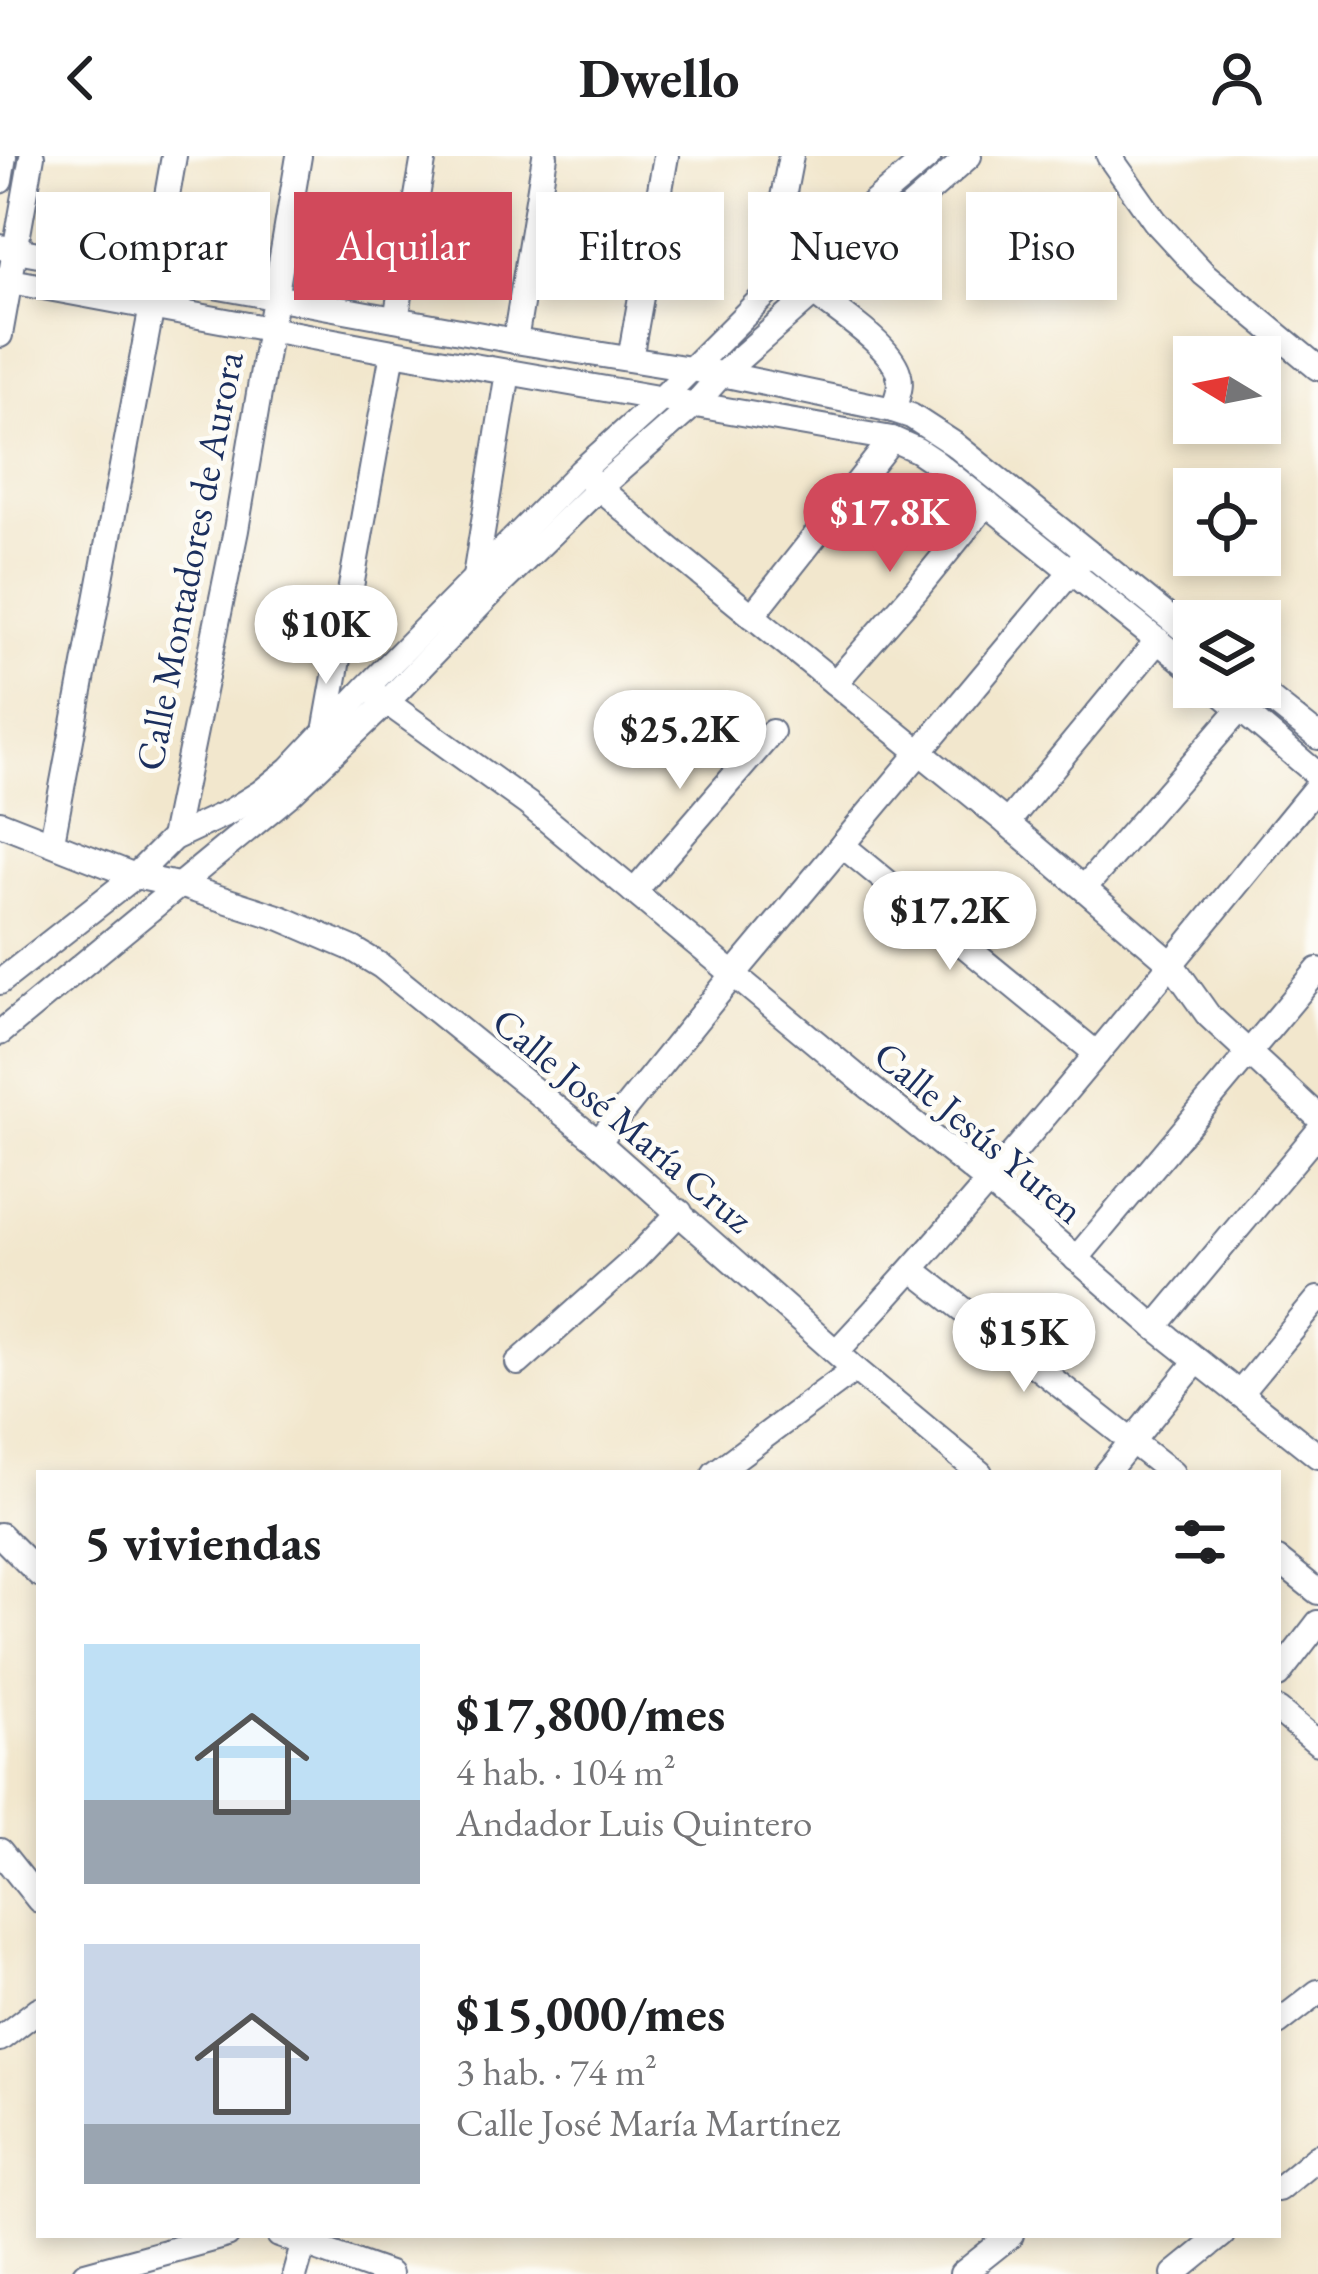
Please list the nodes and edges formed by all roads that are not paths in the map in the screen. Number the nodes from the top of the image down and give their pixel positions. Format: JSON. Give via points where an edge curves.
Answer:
{"nodes":[{"id":1,"x":4,"y":156,"type":"edge"},
{"id":2,"x":32,"y":156,"type":"edge"},
{"id":3,"x":174,"y":156,"type":"edge"},
{"id":4,"x":299,"y":156,"type":"edge"},
{"id":5,"x":424,"y":156,"type":"edge"},
{"id":6,"x":545,"y":156,"type":"edge"},
{"id":7,"x":666,"y":156,"type":"edge"},
{"id":8,"x":791,"y":156,"type":"edge"},
{"id":9,"x":969,"y":156,"type":"edge"},
{"id":10,"x":1109,"y":156,"type":"edge"},
{"id":11,"x":924,"y":158,"type":"edge"},
{"id":12,"x":0,"y":181,"type":"edge"},
{"id":13,"x":168,"y":192,"type":"edge"},
{"id":14,"x":784,"y":192,"type":"edge"},
{"id":15,"x":885,"y":192,"type":"edge"},
{"id":16,"x":928,"y":192,"type":"edge"},
{"id":17,"x":8,"y":249,"type":"edge"},
{"id":18,"x":5,"y":279,"type":"edge"},
{"id":19,"x":270,"y":297,"type":"edge"},
{"id":20,"x":274,"y":298,"type":"junction"},
{"id":21,"x":760,"y":300,"type":"edge"},
{"id":22,"x":806,"y":300,"type":"edge"},
{"id":23,"x":823,"y":300,"type":"edge"},
{"id":24,"x":152,"y":306,"type":"junction"},
{"id":25,"x":396,"y":319,"type":"junction"},
{"id":26,"x":270,"y":328,"type":"junction"},
{"id":27,"x":0,"y":335,"type":"edge"},
{"id":28,"x":515,"y":341,"type":"junction"},
{"id":29,"x":393,"y":352,"type":"junction"},
{"id":30,"x":630,"y":359,"type":"junction"},
{"id":31,"x":1318,"y":368,"type":"edge"},
{"id":32,"x":690,"y":369,"type":"junction"},
{"id":33,"x":508,"y":372,"type":"junction"},
{"id":34,"x":722,"y":374,"type":"junction"},
{"id":35,"x":661,"y":399,"type":"junction"},
{"id":36,"x":696,"y":404,"type":"junction"},
{"id":37,"x":893,"y":410,"type":"junction"},
{"id":38,"x":892,"y":439,"type":"junction"},
{"id":39,"x":590,"y":480,"type":"junction"},
{"id":40,"x":987,"y":503,"type":"junction"},
{"id":41,"x":1080,"y":561,"type":"junction"},
{"id":42,"x":476,"y":577,"type":"junction"},
{"id":43,"x":752,"y":616,"type":"junction"},
{"id":44,"x":1173,"y":624,"type":"edge"},
{"id":45,"x":1158,"y":640,"type":"junction"},
{"id":46,"x":1173,"y":652,"type":"edge"},
{"id":47,"x":835,"y":682,"type":"junction"},
{"id":48,"x":376,"y":695,"type":"junction"},
{"id":49,"x":1281,"y":708,"type":"edge"},
{"id":50,"x":1240,"y":709,"type":"joint"},
{"id":51,"x":325,"y":732,"type":"junction"},
{"id":52,"x":772,"y":732,"type":"dead end"},
{"id":53,"x":1318,"y":737,"type":"edge"},
{"id":54,"x":920,"y":753,"type":"junction"},
{"id":55,"x":1318,"y":775,"type":"edge"},
{"id":56,"x":1318,"y":785,"type":"edge"},
{"id":57,"x":0,"y":823,"type":"edge"},
{"id":58,"x":1007,"y":823,"type":"junction"},
{"id":59,"x":173,"y":838,"type":"junction"},
{"id":60,"x":52,"y":842,"type":"junction"},
{"id":61,"x":842,"y":845,"type":"junction"},
{"id":62,"x":135,"y":876,"type":"junction"},
{"id":63,"x":182,"y":886,"type":"junction"},
{"id":64,"x":1084,"y":888,"type":"junction"},
{"id":65,"x":634,"y":892,"type":"junction"},
{"id":66,"x":1171,"y":963,"type":"junction"},
{"id":67,"x":1318,"y":970,"type":"edge"},
{"id":68,"x":734,"y":974,"type":"junction"},
{"id":69,"x":0,"y":982,"type":"edge"},
{"id":70,"x":0,"y":1033,"type":"edge"},
{"id":71,"x":1250,"y":1052,"type":"junction"},
{"id":72,"x":1097,"y":1054,"type":"junction"},
{"id":73,"x":1318,"y":1117,"type":"edge"},
{"id":74,"x":1318,"y":1132,"type":"edge"},
{"id":75,"x":598,"y":1142,"type":"junction"},
{"id":76,"x":988,"y":1182,"type":"junction"},
{"id":77,"x":680,"y":1212,"type":"junction"},
{"id":78,"x":1076,"y":1259,"type":"junction"},
{"id":79,"x":913,"y":1270,"type":"junction"},
{"id":80,"x":1318,"y":1299,"type":"edge"},
{"id":81,"x":1155,"y":1327,"type":"junction"},
{"id":82,"x":846,"y":1360,"type":"junction"},
{"id":83,"x":1197,"y":1360,"type":"junction"},
{"id":84,"x":518,"y":1363,"type":"dead end"},
{"id":85,"x":1239,"y":1394,"type":"junction"},
{"id":86,"x":1132,"y":1441,"type":"junction"},
{"id":87,"x":1318,"y":1456,"type":"edge"},
{"id":88,"x":718,"y":1470,"type":"edge"},
{"id":89,"x":976,"y":1470,"type":"edge"},
{"id":90,"x":1108,"y":1470,"type":"edge"},
{"id":91,"x":1168,"y":1470,"type":"edge"},
{"id":92,"x":0,"y":1535,"type":"edge"},
{"id":93,"x":1281,"y":1562,"type":"edge"},
{"id":94,"x":36,"y":1571,"type":"edge"},
{"id":95,"x":1318,"y":1592,"type":"edge"},
{"id":96,"x":1318,"y":1623,"type":"edge"},
{"id":97,"x":1281,"y":1671,"type":"edge"},
{"id":98,"x":1281,"y":1716,"type":"edge"},
{"id":99,"x":1318,"y":1743,"type":"edge"},
{"id":100,"x":0,"y":1851,"type":"edge"},
{"id":101,"x":36,"y":1896,"type":"edge"},
{"id":102,"x":1318,"y":1992,"type":"edge"},
{"id":103,"x":36,"y":2011,"type":"edge"},
{"id":104,"x":1281,"y":2021,"type":"edge"},
{"id":105,"x":0,"y":2039,"type":"edge"},
{"id":106,"x":1318,"y":2156,"type":"edge"},
{"id":107,"x":1281,"y":2187,"type":"edge"},
{"id":108,"x":216,"y":2238,"type":"edge"},
{"id":109,"x":1006,"y":2238,"type":"edge"},
{"id":110,"x":1218,"y":2238,"type":"edge"},
{"id":111,"x":292,"y":2239,"type":"edge"},
{"id":112,"x":330,"y":2264,"type":"edge"},
{"id":113,"x":85,"y":2274,"type":"edge"},
{"id":114,"x":295,"y":2274,"type":"edge"},
{"id":115,"x":388,"y":2274,"type":"edge"},
{"id":116,"x":962,"y":2274,"type":"edge"},
{"id":117,"x":1174,"y":2274,"type":"edge"}],
"edges":[{"from":1,"to":12,"type":"street"},
{"from":2,"to":17,"type":"street"},
{"from":3,"to":13,"type":"street"},
{"from":4,"to":20,"type":"street","name":"Calle Montadores de Aurora"},
{"from":5,"to":25,"type":"street"},
{"from":6,"to":28,"type":"street"},
{"from":7,"to":30,"type":"street"},
{"from":8,"to":14,"type":"street"},
{"from":9,"to":16,"type":"street"},
{"from":10,"to":31,"type":"street","via":[[1204,274]]},
{"from":11,"to":15,"type":"street"},
{"from":17,"to":18,"type":"street"},
{"from":18,"to":24,"type":"street"},
{"from":18,"to":27,"type":"street"},
{"from":19,"to":20,"type":"street"},
{"from":20,"to":25,"type":"street"},
{"from":20,"to":26,"type":"street","name":"Calle Montadores de Aurora"},
{"from":21,"to":32,"type":"street"},
{"from":22,"to":34,"type":"street"},
{"from":23,"to":37,"type":"street","via":[[897,368]]},
{"from":24,"to":26,"type":"street"},
{"from":24,"to":60,"type":"street"},
{"from":25,"to":28,"type":"street"},
{"from":26,"to":29,"type":"street"},
{"from":26,"to":59,"type":"street","name":"Calle Montadores de Aurora"},
{"from":28,"to":30,"type":"street"},
{"from":29,"to":33,"type":"street"},
{"from":29,"to":51,"type":"street"},
{"from":30,"to":32,"type":"street"},
{"from":32,"to":34,"type":"street"},
{"from":32,"to":35,"type":"street"},
{"from":33,"to":35,"type":"street"},
{"from":33,"to":42,"type":"street"},
{"from":34,"to":36,"type":"street"},
{"from":34,"to":37,"type":"street"},
{"from":35,"to":36,"type":"street"},
{"from":35,"to":39,"type":"street"},
{"from":36,"to":38,"type":"street"},
{"from":36,"to":39,"type":"street"},
{"from":37,"to":41,"type":"street","via":[[953,444]]},
{"from":38,"to":40,"type":"street"},
{"from":38,"to":43,"type":"street"},
{"from":39,"to":42,"type":"street"},
{"from":39,"to":43,"type":"street"},
{"from":39,"to":48,"type":"street","via":[[499,586]]},
{"from":40,"to":41,"type":"street"},
{"from":40,"to":47,"type":"street"},
{"from":41,"to":44,"type":"street"},
{"from":41,"to":45,"type":"street"},
{"from":41,"to":54,"type":"street"},
{"from":42,"to":48,"type":"street"},
{"from":43,"to":47,"type":"street"},
{"from":45,"to":46,"type":"street"},
{"from":45,"to":58,"type":"street"},
{"from":47,"to":54,"type":"street"},
{"from":48,"to":51,"type":"street"},
{"from":48,"to":63,"type":"street","via":[[290,795]]},
{"from":48,"to":65,"type":"street","name":"Calle Jesús Yuren"},
{"from":49,"to":53,"type":"street"},
{"from":50,"to":55,"type":"street"},
{"from":50,"to":64,"type":"street"},
{"from":51,"to":59,"type":"street","via":[[260,794]]},
{"from":52,"to":65,"type":"street"},
{"from":54,"to":58,"type":"street"},
{"from":54,"to":61,"type":"street"},
{"from":56,"to":66,"type":"street"},
{"from":57,"to":60,"type":"street","name":"Calle José María Cruz"},
{"from":58,"to":64,"type":"street"},
{"from":59,"to":62,"type":"street"},
{"from":60,"to":62,"type":"street","name":"Calle José María Cruz"},
{"from":61,"to":68,"type":"street"},
{"from":61,"to":72,"type":"street"},
{"from":62,"to":63,"type":"street","name":"Calle José María Cruz"},
{"from":62,"to":69,"type":"street"},
{"from":63,"to":70,"type":"street"},
{"from":63,"to":75,"type":"street","name":"Calle José María Cruz","via":[[367,957]]},
{"from":64,"to":66,"type":"street"},
{"from":65,"to":68,"type":"street","name":"Calle Jesús Yuren"},
{"from":66,"to":71,"type":"street","via":[[1208,1015]]},
{"from":66,"to":72,"type":"street"},
{"from":67,"to":71,"type":"street"},
{"from":68,"to":75,"type":"street"},
{"from":68,"to":76,"type":"street","name":"Calle Jesús Yuren"},
{"from":71,"to":73,"type":"street"},
{"from":71,"to":78,"type":"street"},
{"from":72,"to":76,"type":"street"},
{"from":74,"to":81,"type":"street"},
{"from":75,"to":77,"type":"street","name":"Calle José María Cruz"},
{"from":76,"to":78,"type":"street","name":"Calle Jesús Yuren"},
{"from":76,"to":79,"type":"street"},
{"from":77,"to":82,"type":"street","name":"Calle José María Cruz"},
{"from":77,"to":84,"type":"street"},
{"from":78,"to":81,"type":"street","name":"Calle Jesús Yuren"},
{"from":79,"to":82,"type":"street"},
{"from":79,"to":86,"type":"street"},
{"from":80,"to":85,"type":"street"},
{"from":81,"to":83,"type":"street","name":"Calle Jesús Yuren"},
{"from":82,"to":88,"type":"street"},
{"from":82,"to":89,"type":"street","name":"Calle José María Cruz"},
{"from":83,"to":85,"type":"street","name":"Calle Jesús Yuren"},
{"from":83,"to":86,"type":"street"},
{"from":85,"to":87,"type":"street","name":"Calle Jesús Yuren"},
{"from":86,"to":90,"type":"street"},
{"from":86,"to":91,"type":"street"},
{"from":92,"to":94,"type":"street"},
{"from":93,"to":95,"type":"street"},
{"from":96,"to":97,"type":"street"},
{"from":98,"to":99,"type":"street"},
{"from":100,"to":101,"type":"street"},
{"from":102,"to":104,"type":"street"},
{"from":103,"to":105,"type":"street"},
{"from":106,"to":107,"type":"street"},
{"from":108,"to":113,"type":"street"},
{"from":109,"to":116,"type":"street"},
{"from":110,"to":117,"type":"street"},
{"from":111,"to":112,"type":"street"},
{"from":111,"to":114,"type":"street"},
{"from":112,"to":115,"type":"street"}]}
